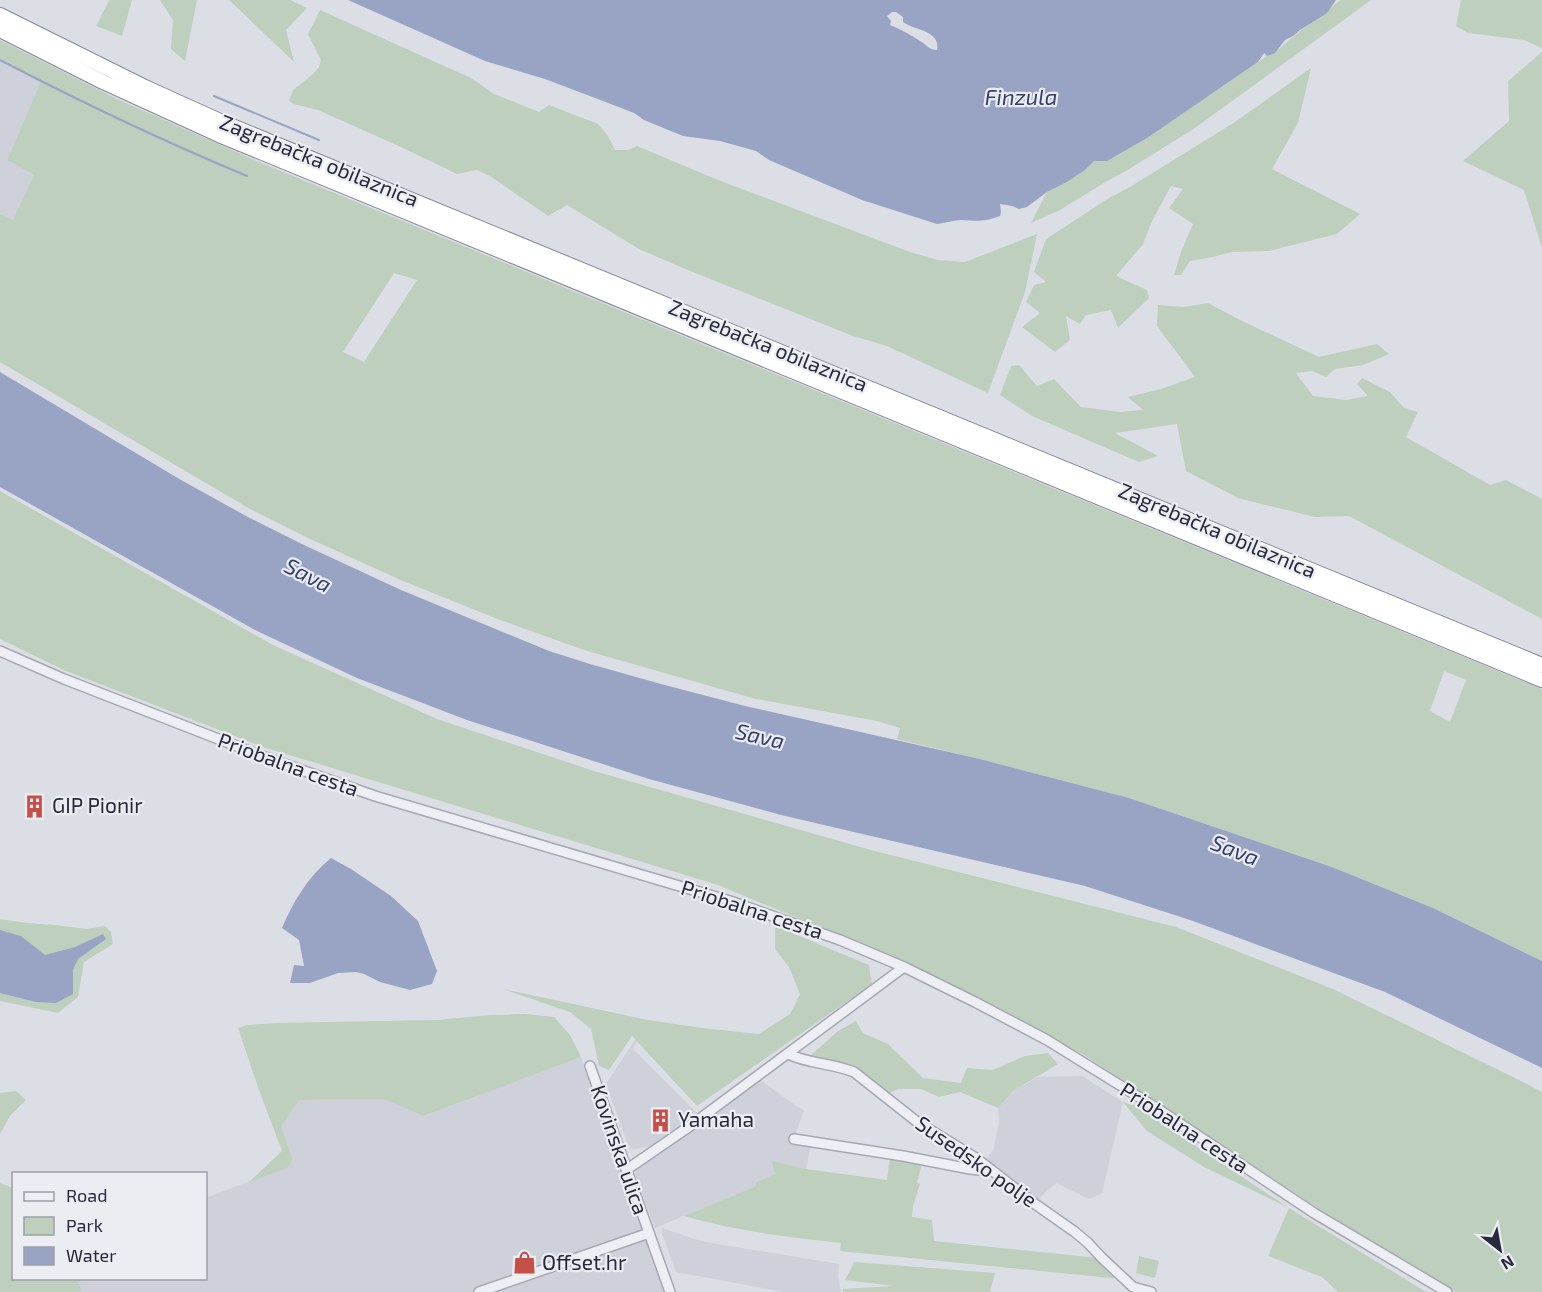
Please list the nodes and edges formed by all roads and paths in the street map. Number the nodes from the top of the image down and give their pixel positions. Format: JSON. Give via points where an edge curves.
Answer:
{"nodes":[{"id":1,"x":0,"y":15,"type":"edge"},
{"id":2,"x":0,"y":30,"type":"edge"},
{"id":3,"x":0,"y":651,"type":"edge"},
{"id":4,"x":1542,"y":665,"type":"edge"},
{"id":5,"x":1542,"y":680,"type":"edge"},
{"id":6,"x":904,"y":967,"type":"junction"},
{"id":7,"x":788,"y":1054,"type":"junction"},
{"id":8,"x":590,"y":1066,"type":"dead end"},
{"id":9,"x":794,"y":1139,"type":"dead end"},
{"id":10,"x":626,"y":1170,"type":"junction"},
{"id":11,"x":993,"y":1171,"type":"junction"},
{"id":12,"x":649,"y":1233,"type":"junction"},
{"id":13,"x":1132,"y":1289,"type":"edge"},
{"id":14,"x":479,"y":1292,"type":"edge"},
{"id":15,"x":670,"y":1292,"type":"edge"},
{"id":16,"x":1151,"y":1292,"type":"edge"},
{"id":17,"x":1447,"y":1292,"type":"edge"}],
"edges":[{"from":1,"to":4,"type":"highway","name":"Zagrebačka obilaznica","via":[[220,121]]},
{"from":2,"to":5,"type":"highway","name":"Zagrebačka obilaznica","via":[[219,135]]},
{"from":3,"to":6,"type":"street","name":"Priobalna cesta","via":[[262,756],[375,796],[730,901]]},
{"from":6,"to":7,"type":"street"},
{"from":6,"to":17,"type":"street","name":"Priobalna cesta","via":[[1047,1040],[1314,1213]]},
{"from":7,"to":10,"type":"street"},
{"from":7,"to":11,"type":"street","name":"Susedsko polje","via":[[854,1072],[916,1120]]},
{"from":8,"to":10,"type":"street","name":"Kovinska ulica"},
{"from":9,"to":11,"type":"street"},
{"from":10,"to":12,"type":"street","name":"Kovinska ulica"},
{"from":11,"to":13,"type":"street","name":"Susedsko polje","via":[[1088,1243]]},
{"from":12,"to":14,"type":"street","name":"Kovinska ulica"},
{"from":12,"to":15,"type":"street","name":"Kovinska ulica"},
{"from":13,"to":16,"type":"street","name":"Susedsko polje"}]}
